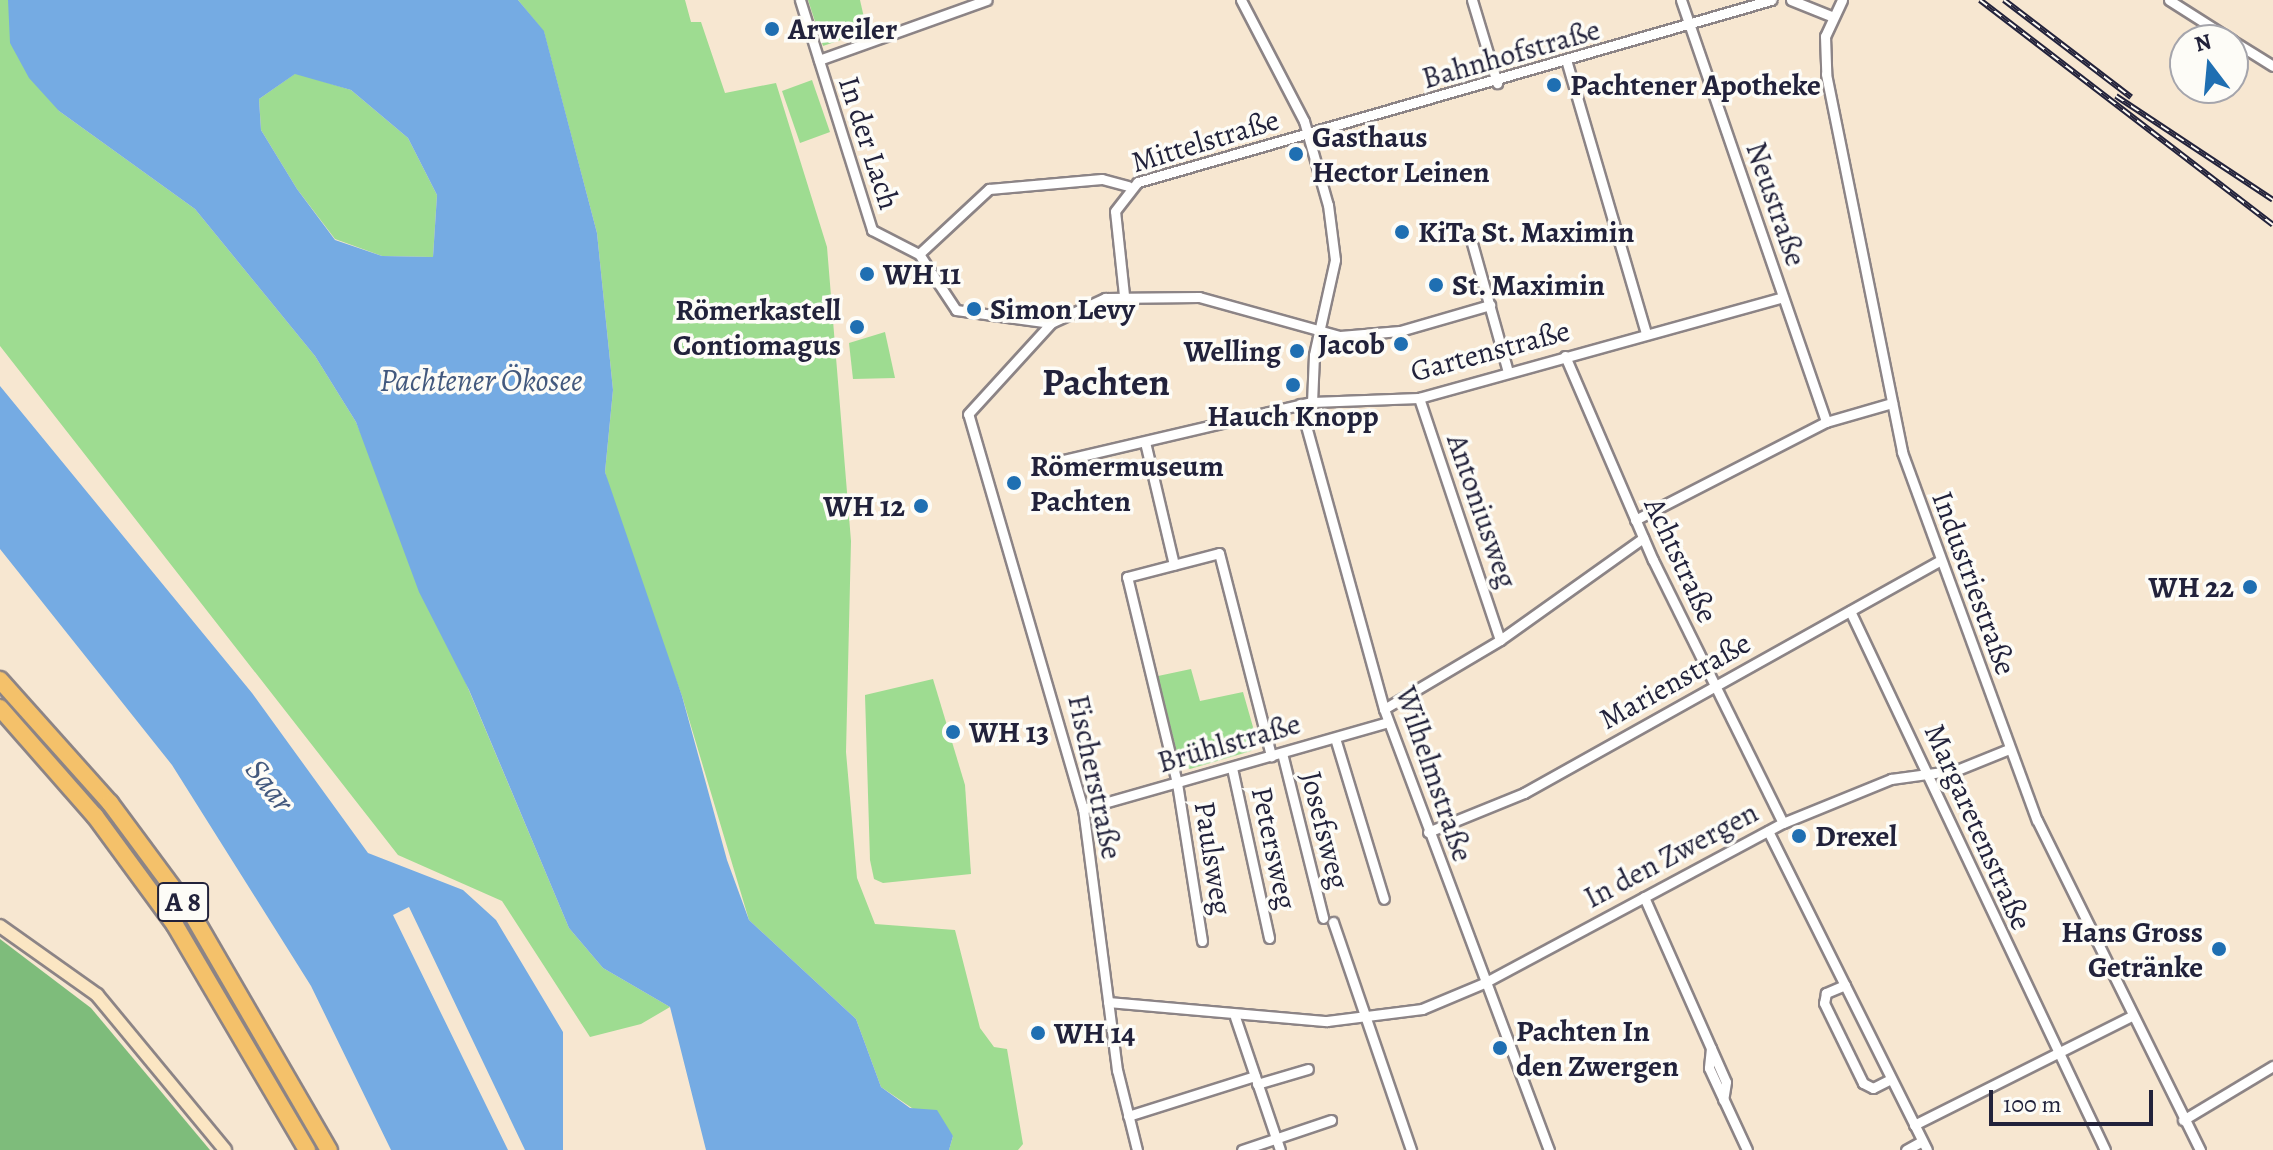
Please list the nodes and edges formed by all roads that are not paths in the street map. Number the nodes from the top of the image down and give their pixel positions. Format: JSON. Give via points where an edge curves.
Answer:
{"nodes":[{"id":1,"x":800,"y":0,"type":"edge"},
{"id":2,"x":987,"y":0,"type":"edge"},
{"id":3,"x":1241,"y":0,"type":"edge"},
{"id":4,"x":1472,"y":0,"type":"edge"},
{"id":5,"x":1681,"y":0,"type":"edge"},
{"id":6,"x":1770,"y":0,"type":"edge"},
{"id":7,"x":1791,"y":0,"type":"edge"},
{"id":8,"x":1842,"y":0,"type":"edge"},
{"id":9,"x":2175,"y":2,"type":"edge"},
{"id":10,"x":1831,"y":16,"type":"junction"},
{"id":11,"x":2208,"y":24,"type":"edge"},
{"id":12,"x":1690,"y":26,"type":"junction"},
{"id":13,"x":2249,"y":51,"type":"edge"},
{"id":14,"x":819,"y":60,"type":"junction"},
{"id":15,"x":1567,"y":63,"type":"junction"},
{"id":16,"x":2273,"y":66,"type":"edge"},
{"id":17,"x":1497,"y":83,"type":"junction"},
{"id":18,"x":1311,"y":136,"type":"junction"},
{"id":19,"x":1128,"y":186,"type":"junction"},
{"id":20,"x":1470,"y":236,"type":"dead end"},
{"id":21,"x":919,"y":254,"type":"junction"},
{"id":22,"x":1124,"y":295,"type":"junction"},
{"id":23,"x":1782,"y":297,"type":"junction"},
{"id":24,"x":1490,"y":305,"type":"junction"},
{"id":25,"x":1051,"y":323,"type":"junction"},
{"id":26,"x":1319,"y":331,"type":"junction"},
{"id":27,"x":1646,"y":334,"type":"junction"},
{"id":28,"x":1565,"y":356,"type":"junction"},
{"id":29,"x":1508,"y":372,"type":"junction"},
{"id":30,"x":1419,"y":398,"type":"junction"},
{"id":31,"x":1312,"y":402,"type":"junction"},
{"id":32,"x":1892,"y":403,"type":"junction"},
{"id":33,"x":1300,"y":404,"type":"junction"},
{"id":34,"x":1826,"y":422,"type":"junction"},
{"id":35,"x":1145,"y":442,"type":"junction"},
{"id":36,"x":1051,"y":463,"type":"dead end"},
{"id":37,"x":1635,"y":520,"type":"junction"},
{"id":38,"x":1643,"y":538,"type":"junction"},
{"id":39,"x":1939,"y":561,"type":"junction"},
{"id":40,"x":1174,"y":565,"type":"junction"},
{"id":41,"x":1850,"y":611,"type":"junction"},
{"id":42,"x":1500,"y":640,"type":"junction"},
{"id":43,"x":0,"y":680,"type":"edge"},
{"id":44,"x":1714,"y":686,"type":"junction"},
{"id":45,"x":0,"y":708,"type":"edge"},
{"id":46,"x":1384,"y":709,"type":"junction"},
{"id":47,"x":1388,"y":722,"type":"junction"},
{"id":48,"x":1335,"y":738,"type":"junction"},
{"id":49,"x":2009,"y":749,"type":"junction"},
{"id":50,"x":1282,"y":753,"type":"junction"},
{"id":51,"x":1271,"y":756,"type":"junction"},
{"id":52,"x":1232,"y":768,"type":"junction"},
{"id":53,"x":1925,"y":773,"type":"junction"},
{"id":54,"x":1177,"y":783,"type":"junction"},
{"id":55,"x":1083,"y":809,"type":"junction"},
{"id":56,"x":1783,"y":823,"type":"junction"},
{"id":57,"x":1768,"y":831,"type":"junction"},
{"id":58,"x":1428,"y":832,"type":"junction"},
{"id":59,"x":1644,"y":897,"type":"junction"},
{"id":60,"x":1384,"y":899,"type":"dead end"},
{"id":61,"x":0,"y":926,"type":"edge"},
{"id":62,"x":1269,"y":938,"type":"dead end"},
{"id":63,"x":1202,"y":941,"type":"dead end"},
{"id":64,"x":1484,"y":983,"type":"junction"},
{"id":65,"x":1845,"y":985,"type":"junction"},
{"id":66,"x":1108,"y":1002,"type":"junction"},
{"id":67,"x":1235,"y":1017,"type":"junction"},
{"id":68,"x":2130,"y":1017,"type":"junction"},
{"id":69,"x":1361,"y":1020,"type":"junction"},
{"id":70,"x":2057,"y":1052,"type":"junction"},
{"id":71,"x":2273,"y":1066,"type":"edge"},
{"id":72,"x":1308,"y":1069,"type":"dead end"},
{"id":73,"x":1891,"y":1079,"type":"junction"},
{"id":74,"x":1256,"y":1080,"type":"junction"},
{"id":75,"x":1128,"y":1116,"type":"junction"},
{"id":76,"x":1331,"y":1120,"type":"dead end"},
{"id":77,"x":2183,"y":1120,"type":"junction"},
{"id":78,"x":1914,"y":1125,"type":"junction"},
{"id":79,"x":1275,"y":1138,"type":"junction"},
{"id":80,"x":1924,"y":1146,"type":"edge"},
{"id":81,"x":225,"y":1150,"type":"edge"},
{"id":82,"x":307,"y":1150,"type":"edge"},
{"id":83,"x":329,"y":1150,"type":"edge"},
{"id":84,"x":1137,"y":1150,"type":"edge"},
{"id":85,"x":1242,"y":1150,"type":"edge"},
{"id":86,"x":1280,"y":1150,"type":"edge"},
{"id":87,"x":1411,"y":1150,"type":"edge"},
{"id":88,"x":1549,"y":1150,"type":"edge"},
{"id":89,"x":1747,"y":1150,"type":"edge"},
{"id":90,"x":1906,"y":1150,"type":"edge"},
{"id":91,"x":2105,"y":1150,"type":"edge"},
{"id":92,"x":2200,"y":1150,"type":"edge"}],
"edges":[{"from":1,"to":14,"type":"street","name":"In der Lach"},
{"from":2,"to":14,"type":"street"},
{"from":3,"to":18,"type":"street"},
{"from":4,"to":17,"type":"street"},
{"from":5,"to":12,"type":"street","name":"Neustraße"},
{"from":6,"to":7,"type":"street","name":"Bahnhofstraße"},
{"from":6,"to":12,"type":"street","name":"Bahnhofstraße"},
{"from":7,"to":10,"type":"street","name":"Bahnhofstraße"},
{"from":8,"to":10,"type":"street","name":"Industriestraße"},
{"from":9,"to":11,"type":"street"},
{"from":10,"to":32,"type":"street","name":"Industriestraße","via":[[1826,74]]},
{"from":12,"to":15,"type":"street","name":"Bahnhofstraße"},
{"from":12,"to":23,"type":"street","name":"Neustraße"},
{"from":13,"to":16,"type":"street"},
{"from":14,"to":21,"type":"street","name":"In der Lach","via":[[864,216],[884,240]]},
{"from":15,"to":17,"type":"street","name":"Bahnhofstraße"},
{"from":15,"to":27,"type":"street"},
{"from":17,"to":18,"type":"street","name":"Bahnhofstraße"},
{"from":18,"to":19,"type":"street","name":"Mittelstraße"},
{"from":18,"to":26,"type":"street","via":[[1335,260]]},
{"from":19,"to":21,"type":"street","via":[[1102,179],[989,189]]},
{"from":19,"to":22,"type":"street","name":"Mittelstraße","via":[[1115,211]]},
{"from":20,"to":24,"type":"street"},
{"from":21,"to":25,"type":"street","via":[[956,310]]},
{"from":22,"to":25,"type":"street","via":[[1085,303]]},
{"from":22,"to":26,"type":"street","via":[[1199,297]]},
{"from":23,"to":27,"type":"street","name":"Gartenstraße"},
{"from":23,"to":34,"type":"street","name":"Neustraße"},
{"from":24,"to":26,"type":"street","via":[[1400,331]]},
{"from":24,"to":29,"type":"street"},
{"from":25,"to":55,"type":"street","name":"Fischerstraße","via":[[971,405],[966,424],[1039,643]]},
{"from":26,"to":31,"type":"street"},
{"from":27,"to":28,"type":"street","name":"Gartenstraße"},
{"from":28,"to":29,"type":"street","name":"Gartenstraße"},
{"from":28,"to":37,"type":"street","name":"Achtstraße"},
{"from":29,"to":30,"type":"street","name":"Gartenstraße"},
{"from":30,"to":31,"type":"street","name":"Gartenstraße"},
{"from":30,"to":42,"type":"street","name":"Antoniusweg"},
{"from":31,"to":33,"type":"street","name":"Gartenstraße"},
{"from":32,"to":34,"type":"street"},
{"from":32,"to":39,"type":"street","name":"Industriestraße"},
{"from":33,"to":35,"type":"street","name":"Gartenstraße"},
{"from":33,"to":46,"type":"street","name":"Wilhelmstraße"},
{"from":34,"to":37,"type":"street"},
{"from":35,"to":36,"type":"street","name":"Gartenstraße"},
{"from":35,"to":40,"type":"street"},
{"from":37,"to":38,"type":"street","name":"Achtstraße"},
{"from":38,"to":42,"type":"street"},
{"from":38,"to":44,"type":"street","name":"Achtstraße"},
{"from":39,"to":41,"type":"street","name":"Marienstraße"},
{"from":39,"to":49,"type":"street","name":"Industriestraße"},
{"from":40,"to":51,"type":"street","via":[[1219,553]]},
{"from":40,"to":54,"type":"street","name":"Paulsweg","via":[[1127,577]]},
{"from":41,"to":44,"type":"street","name":"Marienstraße"},
{"from":41,"to":53,"type":"street","name":"Margaretenstraße"},
{"from":42,"to":46,"type":"street"},
{"from":43,"to":83,"type":"highway","number":"A 8","via":[[110,803],[192,914]]},
{"from":44,"to":56,"type":"street","name":"Achtstraße"},
{"from":44,"to":58,"type":"street","name":"Marienstraße","via":[[1524,793]]},
{"from":45,"to":82,"type":"highway","number":"A 8","via":[[95,816],[175,925]]},
{"from":46,"to":47,"type":"street","name":"Wilhelmstraße"},
{"from":47,"to":48,"type":"street","name":"Brühlstraße"},
{"from":47,"to":58,"type":"street","name":"Wilhelmstraße"},
{"from":48,"to":50,"type":"street","name":"Brühlstraße"},
{"from":48,"to":60,"type":"street"},
{"from":49,"to":53,"type":"street","name":"In den Zwergen","via":[[1957,770]]},
{"from":49,"to":68,"type":"street","name":"Industriestraße"},
{"from":50,"to":51,"type":"street","name":"Brühlstraße"},
{"from":50,"to":69,"type":"street","name":"Josefsweg"},
{"from":51,"to":52,"type":"street","name":"Brühlstraße"},
{"from":52,"to":54,"type":"street","name":"Brühlstraße"},
{"from":52,"to":62,"type":"street","name":"Petersweg"},
{"from":53,"to":56,"type":"street","name":"In den Zwergen","via":[[1891,779]]},
{"from":53,"to":70,"type":"street","name":"Margaretenstraße"},
{"from":54,"to":55,"type":"street","name":"Brühlstraße"},
{"from":54,"to":63,"type":"street","name":"Paulsweg"},
{"from":55,"to":66,"type":"street","name":"Fischerstraße"},
{"from":56,"to":57,"type":"street","name":"In den Zwergen"},
{"from":57,"to":59,"type":"street","name":"In den Zwergen"},
{"from":57,"to":65,"type":"street"},
{"from":58,"to":64,"type":"street","name":"Wilhelmstraße"},
{"from":59,"to":64,"type":"street","name":"In den Zwergen"},
{"from":59,"to":89,"type":"street","via":[[1726,1082],[1723,1100]]},
{"from":61,"to":81,"type":"main road","via":[[97,995]]},
{"from":64,"to":69,"type":"street","name":"In den Zwergen","via":[[1422,1009]]},
{"from":64,"to":88,"type":"street","name":"Wilhelmstraße"},
{"from":65,"to":73,"type":"street"},
{"from":65,"to":73,"type":"street","via":[[1826,993],[1824,1003],[1863,1083],[1873,1088]]},
{"from":66,"to":67,"type":"street","name":"In den Zwergen"},
{"from":66,"to":75,"type":"street","name":"Fischerstraße"},
{"from":67,"to":69,"type":"street","name":"In den Zwergen"},
{"from":67,"to":74,"type":"street"},
{"from":68,"to":70,"type":"street"},
{"from":68,"to":77,"type":"street","name":"Industriestraße"},
{"from":69,"to":87,"type":"street"},
{"from":70,"to":78,"type":"street"},
{"from":70,"to":91,"type":"street","name":"Margaretenstraße"},
{"from":71,"to":77,"type":"street"},
{"from":72,"to":74,"type":"street"},
{"from":73,"to":78,"type":"street"},
{"from":74,"to":75,"type":"street"},
{"from":74,"to":79,"type":"street"},
{"from":75,"to":84,"type":"street","name":"Fischerstraße"},
{"from":76,"to":79,"type":"street"},
{"from":77,"to":92,"type":"street","name":"Industriestraße"},
{"from":78,"to":80,"type":"street"},
{"from":79,"to":85,"type":"street"},
{"from":79,"to":86,"type":"street"},
{"from":80,"to":90,"type":"street"}]}
